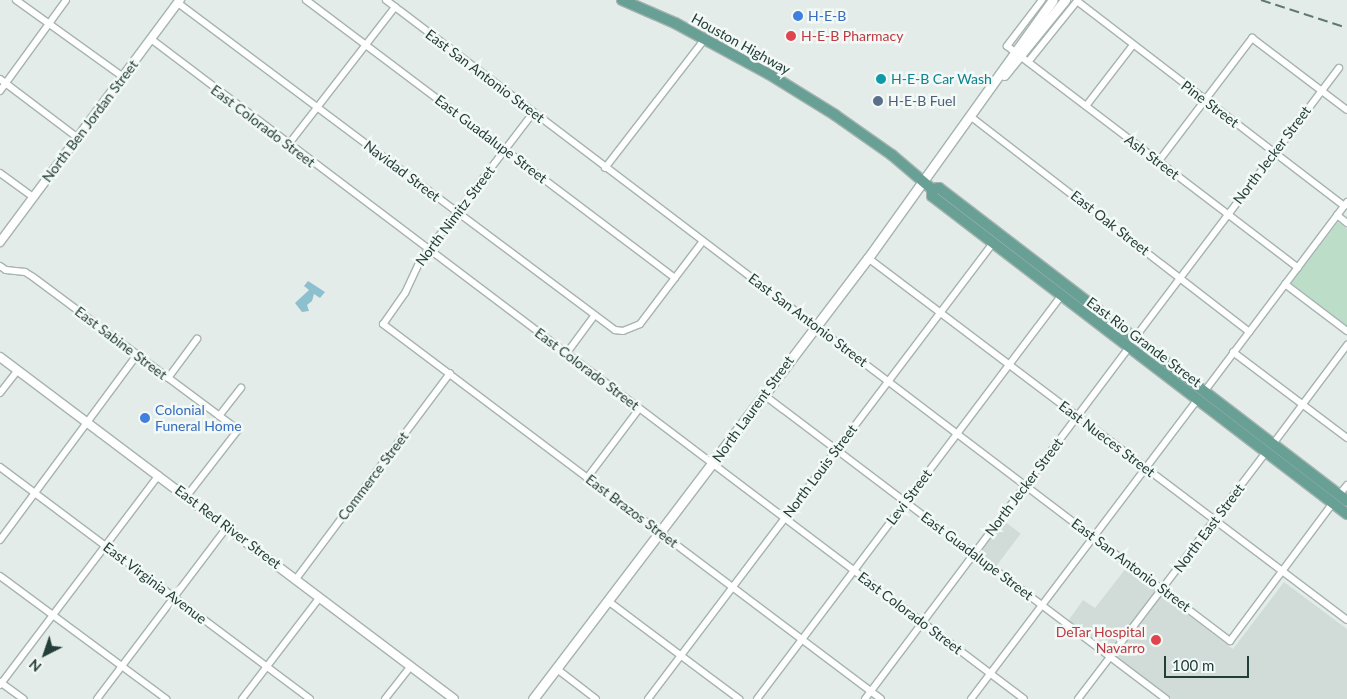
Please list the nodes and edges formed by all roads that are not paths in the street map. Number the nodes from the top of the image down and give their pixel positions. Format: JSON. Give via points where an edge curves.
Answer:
{"nodes":[{"id":1,"x":16,"y":0,"type":"edge"},
{"id":2,"x":66,"y":0,"type":"edge"},
{"id":3,"x":306,"y":0,"type":"edge"},
{"id":4,"x":386,"y":0,"type":"edge"},
{"id":5,"x":622,"y":0,"type":"edge"},
{"id":6,"x":1042,"y":0,"type":"edge"},
{"id":7,"x":1053,"y":0,"type":"edge"},
{"id":8,"x":1065,"y":0,"type":"edge"},
{"id":9,"x":179,"y":1,"type":"edge"},
{"id":10,"x":1077,"y":1,"type":"edge"},
{"id":11,"x":395,"y":7,"type":"junction"},
{"id":12,"x":48,"y":24,"type":"junction"},
{"id":13,"x":151,"y":39,"type":"junction"},
{"id":14,"x":704,"y":40,"type":"junction"},
{"id":15,"x":365,"y":44,"type":"junction"},
{"id":16,"x":1133,"y":46,"type":"junction"},
{"id":17,"x":1014,"y":51,"type":"junction"},
{"id":18,"x":1028,"y":62,"type":"junction"},
{"id":19,"x":1339,"y":68,"type":"dead end"},
{"id":20,"x":122,"y":77,"type":"junction"},
{"id":21,"x":3,"y":81,"type":"edge"},
{"id":22,"x":791,"y":87,"type":"joint"},
{"id":23,"x":1322,"y":89,"type":"junction"},
{"id":24,"x":0,"y":91,"type":"edge"},
{"id":25,"x":1205,"y":100,"type":"junction"},
{"id":26,"x":1086,"y":106,"type":"junction"},
{"id":27,"x":317,"y":107,"type":"junction"},
{"id":28,"x":1347,"y":110,"type":"edge"},
{"id":29,"x":533,"y":113,"type":"junction"},
{"id":30,"x":970,"y":116,"type":"junction"},
{"id":31,"x":78,"y":138,"type":"junction"},
{"id":32,"x":288,"y":145,"type":"junction"},
{"id":33,"x":505,"y":150,"type":"junction"},
{"id":34,"x":1274,"y":153,"type":"junction"},
{"id":35,"x":1158,"y":162,"type":"junction"},
{"id":36,"x":606,"y":168,"type":"junction"},
{"id":37,"x":0,"y":173,"type":"edge"},
{"id":38,"x":922,"y":181,"type":"junction"},
{"id":39,"x":932,"y":189,"type":"junction"},
{"id":40,"x":34,"y":197,"type":"junction"},
{"id":41,"x":1346,"y":204,"type":"edge"},
{"id":42,"x":457,"y":211,"type":"junction"},
{"id":43,"x":1227,"y":214,"type":"junction"},
{"id":44,"x":1337,"y":215,"type":"junction"},
{"id":45,"x":1347,"y":223,"type":"edge"},
{"id":46,"x":703,"y":241,"type":"junction"},
{"id":47,"x":0,"y":242,"type":"edge"},
{"id":48,"x":993,"y":243,"type":"junction"},
{"id":49,"x":428,"y":250,"type":"junction"},
{"id":50,"x":868,"y":258,"type":"junction"},
{"id":51,"x":0,"y":266,"type":"edge"},
{"id":52,"x":1298,"y":268,"type":"junction"},
{"id":53,"x":1180,"y":277,"type":"junction"},
{"id":54,"x":675,"y":278,"type":"junction"},
{"id":55,"x":1285,"y":284,"type":"junction"},
{"id":56,"x":1061,"y":296,"type":"junction"},
{"id":57,"x":940,"y":312,"type":"junction"},
{"id":58,"x":594,"y":316,"type":"junction"},
{"id":59,"x":383,"y":324,"type":"joint"},
{"id":60,"x":815,"y":325,"type":"junction"},
{"id":61,"x":1347,"y":331,"type":"edge"},
{"id":62,"x":1249,"y":332,"type":"junction"},
{"id":63,"x":197,"y":339,"type":"dead end"},
{"id":64,"x":1131,"y":343,"type":"junction"},
{"id":65,"x":1347,"y":345,"type":"edge"},
{"id":66,"x":1234,"y":352,"type":"junction"},
{"id":67,"x":566,"y":354,"type":"junction"},
{"id":68,"x":137,"y":355,"type":"junction"},
{"id":69,"x":0,"y":357,"type":"edge"},
{"id":70,"x":1009,"y":364,"type":"junction"},
{"id":71,"x":18,"y":370,"type":"junction"},
{"id":72,"x":450,"y":373,"type":"junction"},
{"id":73,"x":168,"y":378,"type":"junction"},
{"id":74,"x":888,"y":381,"type":"junction"},
{"id":75,"x":241,"y":388,"type":"dead end"},
{"id":76,"x":0,"y":393,"type":"edge"},
{"id":77,"x":764,"y":394,"type":"junction"},
{"id":78,"x":1200,"y":396,"type":"junction"},
{"id":79,"x":1301,"y":405,"type":"junction"},
{"id":80,"x":640,"y":409,"type":"junction"},
{"id":81,"x":219,"y":416,"type":"junction"},
{"id":82,"x":1077,"y":416,"type":"junction"},
{"id":83,"x":89,"y":423,"type":"junction"},
{"id":84,"x":958,"y":434,"type":"junction"},
{"id":85,"x":1347,"y":438,"type":"edge"},
{"id":86,"x":1270,"y":448,"type":"junction"},
{"id":87,"x":837,"y":449,"type":"junction"},
{"id":88,"x":713,"y":463,"type":"junction"},
{"id":89,"x":0,"y":467,"type":"edge"},
{"id":90,"x":1146,"y":468,"type":"junction"},
{"id":91,"x":159,"y":475,"type":"junction"},
{"id":92,"x":587,"y":478,"type":"junction"},
{"id":93,"x":1025,"y":485,"type":"junction"},
{"id":94,"x":1347,"y":485,"type":"edge"},
{"id":95,"x":35,"y":494,"type":"junction"},
{"id":96,"x":186,"y":497,"type":"junction"},
{"id":97,"x":1340,"y":499,"type":"edge"},
{"id":98,"x":905,"y":501,"type":"junction"},
{"id":99,"x":1347,"y":514,"type":"edge"},
{"id":100,"x":785,"y":519,"type":"junction"},
{"id":101,"x":1214,"y":519,"type":"junction"},
{"id":102,"x":227,"y":526,"type":"junction"},
{"id":103,"x":660,"y":533,"type":"junction"},
{"id":104,"x":1094,"y":537,"type":"junction"},
{"id":105,"x":0,"y":540,"type":"edge"},
{"id":106,"x":105,"y":546,"type":"junction"},
{"id":107,"x":974,"y":554,"type":"junction"},
{"id":108,"x":853,"y":571,"type":"junction"},
{"id":109,"x":1282,"y":572,"type":"junction"},
{"id":110,"x":0,"y":576,"type":"edge"},
{"id":111,"x":296,"y":578,"type":"junction"},
{"id":112,"x":734,"y":587,"type":"junction"},
{"id":113,"x":1162,"y":588,"type":"junction"},
{"id":114,"x":320,"y":596,"type":"junction"},
{"id":115,"x":174,"y":598,"type":"junction"},
{"id":116,"x":608,"y":601,"type":"junction"},
{"id":117,"x":1042,"y":605,"type":"junction"},
{"id":118,"x":54,"y":615,"type":"junction"},
{"id":119,"x":1347,"y":620,"type":"edge"},
{"id":120,"x":923,"y":622,"type":"junction"},
{"id":121,"x":802,"y":639,"type":"junction"},
{"id":122,"x":681,"y":655,"type":"junction"},
{"id":123,"x":1111,"y":656,"type":"junction"},
{"id":124,"x":121,"y":666,"type":"junction"},
{"id":125,"x":266,"y":666,"type":"junction"},
{"id":126,"x":411,"y":666,"type":"junction"},
{"id":127,"x":557,"y":669,"type":"junction"},
{"id":128,"x":990,"y":674,"type":"junction"},
{"id":129,"x":0,"y":684,"type":"edge"},
{"id":130,"x":871,"y":691,"type":"junction"},
{"id":131,"x":23,"y":699,"type":"edge"},
{"id":132,"x":97,"y":699,"type":"edge"},
{"id":133,"x":166,"y":699,"type":"edge"},
{"id":134,"x":242,"y":699,"type":"edge"},
{"id":135,"x":310,"y":699,"type":"edge"},
{"id":136,"x":385,"y":699,"type":"edge"},
{"id":137,"x":454,"y":699,"type":"edge"},
{"id":138,"x":533,"y":699,"type":"edge"},
{"id":139,"x":596,"y":699,"type":"edge"},
{"id":140,"x":648,"y":699,"type":"edge"},
{"id":141,"x":739,"y":699,"type":"edge"},
{"id":142,"x":757,"y":699,"type":"edge"},
{"id":143,"x":865,"y":699,"type":"edge"},
{"id":144,"x":881,"y":699,"type":"edge"},
{"id":145,"x":971,"y":699,"type":"edge"},
{"id":146,"x":1024,"y":699,"type":"edge"},
{"id":147,"x":1078,"y":699,"type":"edge"},
{"id":148,"x":1166,"y":699,"type":"edge"}],
"edges":[{"from":1,"to":12,"type":"street"},
{"from":2,"to":12,"type":"street"},
{"from":3,"to":15,"type":"street","name":"East Guadalupe Street"},
{"from":4,"to":11,"type":"street","name":"East San Antonio Street"},
{"from":5,"to":14,"type":"main road","name":"Houston Highway","via":[[675,23]]},
{"from":6,"to":17,"type":"street"},
{"from":7,"to":17,"type":"main road","name":"North Laurent Street"},
{"from":8,"to":17,"type":"main road","name":"North Laurent Street"},
{"from":9,"to":13,"type":"street","name":"North Ben Jordan Street"},
{"from":9,"to":27,"type":"street","name":"Navidad Street"},
{"from":10,"to":16,"type":"street","name":"Pine Street"},
{"from":10,"to":18,"type":"street"},
{"from":11,"to":15,"type":"street"},
{"from":11,"to":29,"type":"street","name":"East San Antonio Street"},
{"from":12,"to":20,"type":"street"},
{"from":12,"to":21,"type":"street"},
{"from":13,"to":20,"type":"street","name":"North Ben Jordan Street"},
{"from":13,"to":32,"type":"street","name":"East Colorado Street"},
{"from":14,"to":22,"type":"main road","name":"Houston Highway"},
{"from":14,"to":36,"type":"street"},
{"from":15,"to":27,"type":"street"},
{"from":15,"to":33,"type":"street","name":"East Guadalupe Street"},
{"from":16,"to":25,"type":"street","name":"Pine Street"},
{"from":16,"to":26,"type":"street"},
{"from":17,"to":18,"type":"street","name":"Ash Street"},
{"from":17,"to":30,"type":"main road","name":"North Laurent Street"},
{"from":18,"to":26,"type":"street","name":"Ash Street"},
{"from":19,"to":23,"type":"street","name":"North Jecker Street"},
{"from":20,"to":31,"type":"street","name":"North Ben Jordan Street"},
{"from":21,"to":24,"type":"street"},
{"from":21,"to":31,"type":"street"},
{"from":22,"to":38,"type":"main road","name":"East Rio Grande Street","via":[[892,155]]},
{"from":23,"to":25,"type":"street","via":[[1252,38]]},
{"from":23,"to":28,"type":"street"},
{"from":23,"to":34,"type":"street","name":"North Jecker Street"},
{"from":25,"to":34,"type":"street","name":"Pine Street"},
{"from":25,"to":35,"type":"street"},
{"from":26,"to":35,"type":"street","name":"Ash Street"},
{"from":27,"to":32,"type":"street"},
{"from":27,"to":42,"type":"street","name":"Navidad Street"},
{"from":29,"to":33,"type":"street","name":"North Nimitz Street"},
{"from":29,"to":36,"type":"street","name":"East San Antonio Street"},
{"from":30,"to":38,"type":"main road","name":"North Laurent Street"},
{"from":30,"to":53,"type":"street","name":"East Oak Street"},
{"from":31,"to":40,"type":"street","name":"North Ben Jordan Street"},
{"from":32,"to":49,"type":"street","name":"East Colorado Street"},
{"from":33,"to":42,"type":"street","name":"North Nimitz Street"},
{"from":33,"to":54,"type":"street","name":"East Guadalupe Street"},
{"from":34,"to":41,"type":"street","name":"Pine Street"},
{"from":34,"to":43,"type":"street","name":"North Jecker Street"},
{"from":35,"to":43,"type":"street","name":"Ash Street"},
{"from":36,"to":46,"type":"street","name":"East San Antonio Street"},
{"from":37,"to":40,"type":"street"},
{"from":38,"to":39,"type":"main road","name":"East Rio Grande Street"},
{"from":38,"to":50,"type":"main road","name":"North Laurent Street"},
{"from":39,"to":48,"type":"main road","name":"East Rio Grande Street","via":[[932,196]]},
{"from":39,"to":64,"type":"main road","name":"East Rio Grande Street","via":[[939,188]]},
{"from":40,"to":47,"type":"street","name":"North Ben Jordan Street"},
{"from":41,"to":44,"type":"street"},
{"from":42,"to":49,"type":"street","name":"North Nimitz Street"},
{"from":42,"to":58,"type":"street","name":"Navidad Street"},
{"from":43,"to":52,"type":"street","name":"Ash Street"},
{"from":43,"to":53,"type":"street","name":"North Jecker Street"},
{"from":44,"to":45,"type":"street"},
{"from":44,"to":52,"type":"street"},
{"from":46,"to":54,"type":"street"},
{"from":46,"to":60,"type":"street","name":"East San Antonio Street"},
{"from":48,"to":56,"type":"main road","name":"East Rio Grande Street"},
{"from":48,"to":57,"type":"street","name":"North Louis Street"},
{"from":49,"to":59,"type":"street","name":"North Nimitz Street","via":[[415,268],[405,293]]},
{"from":49,"to":67,"type":"street","name":"East Colorado Street"},
{"from":50,"to":57,"type":"street","name":"East Nueces Street"},
{"from":50,"to":60,"type":"main road","name":"North Laurent Street"},
{"from":51,"to":68,"type":"street","name":"East Sabine Street","via":[[34,277]]},
{"from":52,"to":55,"type":"street"},
{"from":53,"to":62,"type":"street","name":"East Oak Street"},
{"from":53,"to":64,"type":"street","name":"North Jecker Street"},
{"from":54,"to":58,"type":"street","name":"Navidad Street","via":[[640,324],[623,331],[615,330]]},
{"from":55,"to":61,"type":"street"},
{"from":55,"to":62,"type":"street"},
{"from":56,"to":64,"type":"main road","name":"East Rio Grande Street"},
{"from":56,"to":70,"type":"street","name":"Levi Street"},
{"from":57,"to":70,"type":"street","name":"East Nueces Street"},
{"from":57,"to":74,"type":"street","name":"North Louis Street"},
{"from":58,"to":67,"type":"street"},
{"from":59,"to":72,"type":"street","name":"East Brazos Street"},
{"from":60,"to":74,"type":"street","name":"East San Antonio Street"},
{"from":60,"to":77,"type":"main road","name":"North Laurent Street"},
{"from":62,"to":66,"type":"street"},
{"from":63,"to":73,"type":"street"},
{"from":64,"to":78,"type":"main road","name":"East Rio Grande Street"},
{"from":64,"to":78,"type":"main road","name":"East Rio Grande Street","via":[[1178,385]]},
{"from":64,"to":82,"type":"street","name":"North Jecker Street"},
{"from":65,"to":79,"type":"street","name":"North East Street"},
{"from":66,"to":78,"type":"street"},
{"from":66,"to":79,"type":"street"},
{"from":67,"to":80,"type":"street","name":"East Colorado Street"},
{"from":68,"to":73,"type":"street","name":"East Sabine Street"},
{"from":68,"to":83,"type":"street"},
{"from":69,"to":71,"type":"street","name":"East Red River Street"},
{"from":70,"to":82,"type":"street","name":"East Nueces Street"},
{"from":70,"to":84,"type":"street","name":"Levi Street"},
{"from":71,"to":76,"type":"street"},
{"from":71,"to":83,"type":"street","name":"East Red River Street"},
{"from":72,"to":92,"type":"street","name":"East Brazos Street"},
{"from":72,"to":111,"type":"street","name":"Commerce Street"},
{"from":73,"to":81,"type":"street","name":"East Sabine Street"},
{"from":74,"to":84,"type":"street","name":"East San Antonio Street"},
{"from":74,"to":87,"type":"street","name":"North Louis Street"},
{"from":75,"to":81,"type":"street"},
{"from":77,"to":87,"type":"street","name":"East Guadalupe Street"},
{"from":77,"to":88,"type":"main road","name":"North Laurent Street"},
{"from":78,"to":86,"type":"main road","name":"East Rio Grande Street"},
{"from":78,"to":86,"type":"main road","name":"East Rio Grande Street","via":[[1216,407],[1223,407]]},
{"from":78,"to":90,"type":"street"},
{"from":79,"to":85,"type":"street"},
{"from":79,"to":86,"type":"street","name":"North East Street"},
{"from":80,"to":88,"type":"street","name":"East Colorado Street"},
{"from":80,"to":92,"type":"street"},
{"from":81,"to":96,"type":"street","name":"East Sabine Street","via":[[238,430]]},
{"from":82,"to":90,"type":"street","name":"East Nueces Street"},
{"from":82,"to":93,"type":"street","name":"North Jecker Street"},
{"from":83,"to":91,"type":"street","name":"East Red River Street"},
{"from":83,"to":95,"type":"street"},
{"from":84,"to":93,"type":"street","name":"East San Antonio Street"},
{"from":84,"to":98,"type":"street","name":"Levi Street"},
{"from":86,"to":97,"type":"main road","name":"East Rio Grande Street"},
{"from":86,"to":101,"type":"street","name":"North East Street"},
{"from":87,"to":98,"type":"street","name":"East Guadalupe Street"},
{"from":87,"to":100,"type":"street","name":"North Louis Street"},
{"from":88,"to":100,"type":"street","name":"East Colorado Street"},
{"from":88,"to":103,"type":"main road","name":"North Laurent Street"},
{"from":89,"to":95,"type":"street","name":"East Virginia Avenue"},
{"from":90,"to":101,"type":"street","name":"East Nueces Street"},
{"from":90,"to":104,"type":"street"},
{"from":91,"to":96,"type":"street","name":"East Red River Street"},
{"from":91,"to":106,"type":"street"},
{"from":92,"to":103,"type":"street","name":"East Brazos Street"},
{"from":93,"to":104,"type":"street","name":"East San Antonio Street"},
{"from":93,"to":107,"type":"street","name":"North Jecker Street"},
{"from":94,"to":97,"type":"street"},
{"from":95,"to":105,"type":"street"},
{"from":95,"to":106,"type":"street","name":"East Virginia Avenue"},
{"from":96,"to":102,"type":"street","name":"East Red River Street"},
{"from":97,"to":99,"type":"main road","name":"East Rio Grande Street"},
{"from":97,"to":109,"type":"street"},
{"from":98,"to":107,"type":"street","name":"East Guadalupe Street"},
{"from":98,"to":108,"type":"street","name":"Levi Street"},
{"from":100,"to":108,"type":"street","name":"East Colorado Street"},
{"from":100,"to":112,"type":"street","name":"North Louis Street"},
{"from":101,"to":109,"type":"street","name":"East Nueces Street"},
{"from":101,"to":113,"type":"street","name":"North East Street"},
{"from":102,"to":111,"type":"street","name":"East Red River Street"},
{"from":102,"to":115,"type":"street"},
{"from":103,"to":112,"type":"street","name":"East Brazos Street"},
{"from":103,"to":116,"type":"main road","name":"North Laurent Street"},
{"from":104,"to":113,"type":"street","name":"East San Antonio Street"},
{"from":104,"to":117,"type":"street"},
{"from":106,"to":115,"type":"street","name":"East Virginia Avenue"},
{"from":106,"to":118,"type":"street"},
{"from":107,"to":117,"type":"street","name":"East Guadalupe Street"},
{"from":107,"to":120,"type":"street","name":"North Jecker Street"},
{"from":108,"to":120,"type":"street","name":"East Colorado Street"},
{"from":108,"to":121,"type":"street","name":"Levi Street"},
{"from":109,"to":113,"type":"street","name":"East San Antonio Street","via":[[1230,641]]},
{"from":109,"to":119,"type":"street","name":"East Nueces Street"},
{"from":110,"to":118,"type":"street"},
{"from":111,"to":114,"type":"street","name":"East Red River Street"},
{"from":112,"to":121,"type":"street","name":"East Brazos Street"},
{"from":112,"to":122,"type":"street","name":"North Louis Street"},
{"from":113,"to":123,"type":"street","name":"North East Street"},
{"from":114,"to":125,"type":"street"},
{"from":114,"to":126,"type":"street","name":"East Red River Street"},
{"from":115,"to":124,"type":"street"},
{"from":115,"to":125,"type":"street","name":"East Virginia Avenue"},
{"from":116,"to":122,"type":"street"},
{"from":116,"to":127,"type":"main road","name":"North Laurent Street"},
{"from":117,"to":123,"type":"street","name":"East Guadalupe Street"},
{"from":117,"to":128,"type":"street"},
{"from":118,"to":124,"type":"street"},
{"from":118,"to":129,"type":"street"},
{"from":120,"to":128,"type":"street","name":"East Colorado Street"},
{"from":120,"to":130,"type":"street","name":"North Jecker Street"},
{"from":121,"to":130,"type":"street","name":"East Brazos Street"},
{"from":121,"to":142,"type":"street","name":"Levi Street"},
{"from":122,"to":140,"type":"street","name":"North Louis Street"},
{"from":122,"to":141,"type":"street"},
{"from":123,"to":147,"type":"street","name":"North East Street"},
{"from":123,"to":148,"type":"street","name":"East Guadalupe Street"},
{"from":124,"to":132,"type":"street"},
{"from":124,"to":133,"type":"street"},
{"from":125,"to":134,"type":"street"},
{"from":125,"to":135,"type":"street","name":"East Virginia Avenue"},
{"from":126,"to":136,"type":"street"},
{"from":126,"to":137,"type":"street","name":"East Red River Street"},
{"from":127,"to":138,"type":"main road","name":"North Laurent Street"},
{"from":127,"to":139,"type":"street"},
{"from":128,"to":145,"type":"street"},
{"from":128,"to":146,"type":"street","name":"East Colorado Street"},
{"from":129,"to":131,"type":"street"},
{"from":130,"to":143,"type":"street","name":"North Jecker Street"},
{"from":130,"to":144,"type":"street","name":"East Brazos Street"}]}
